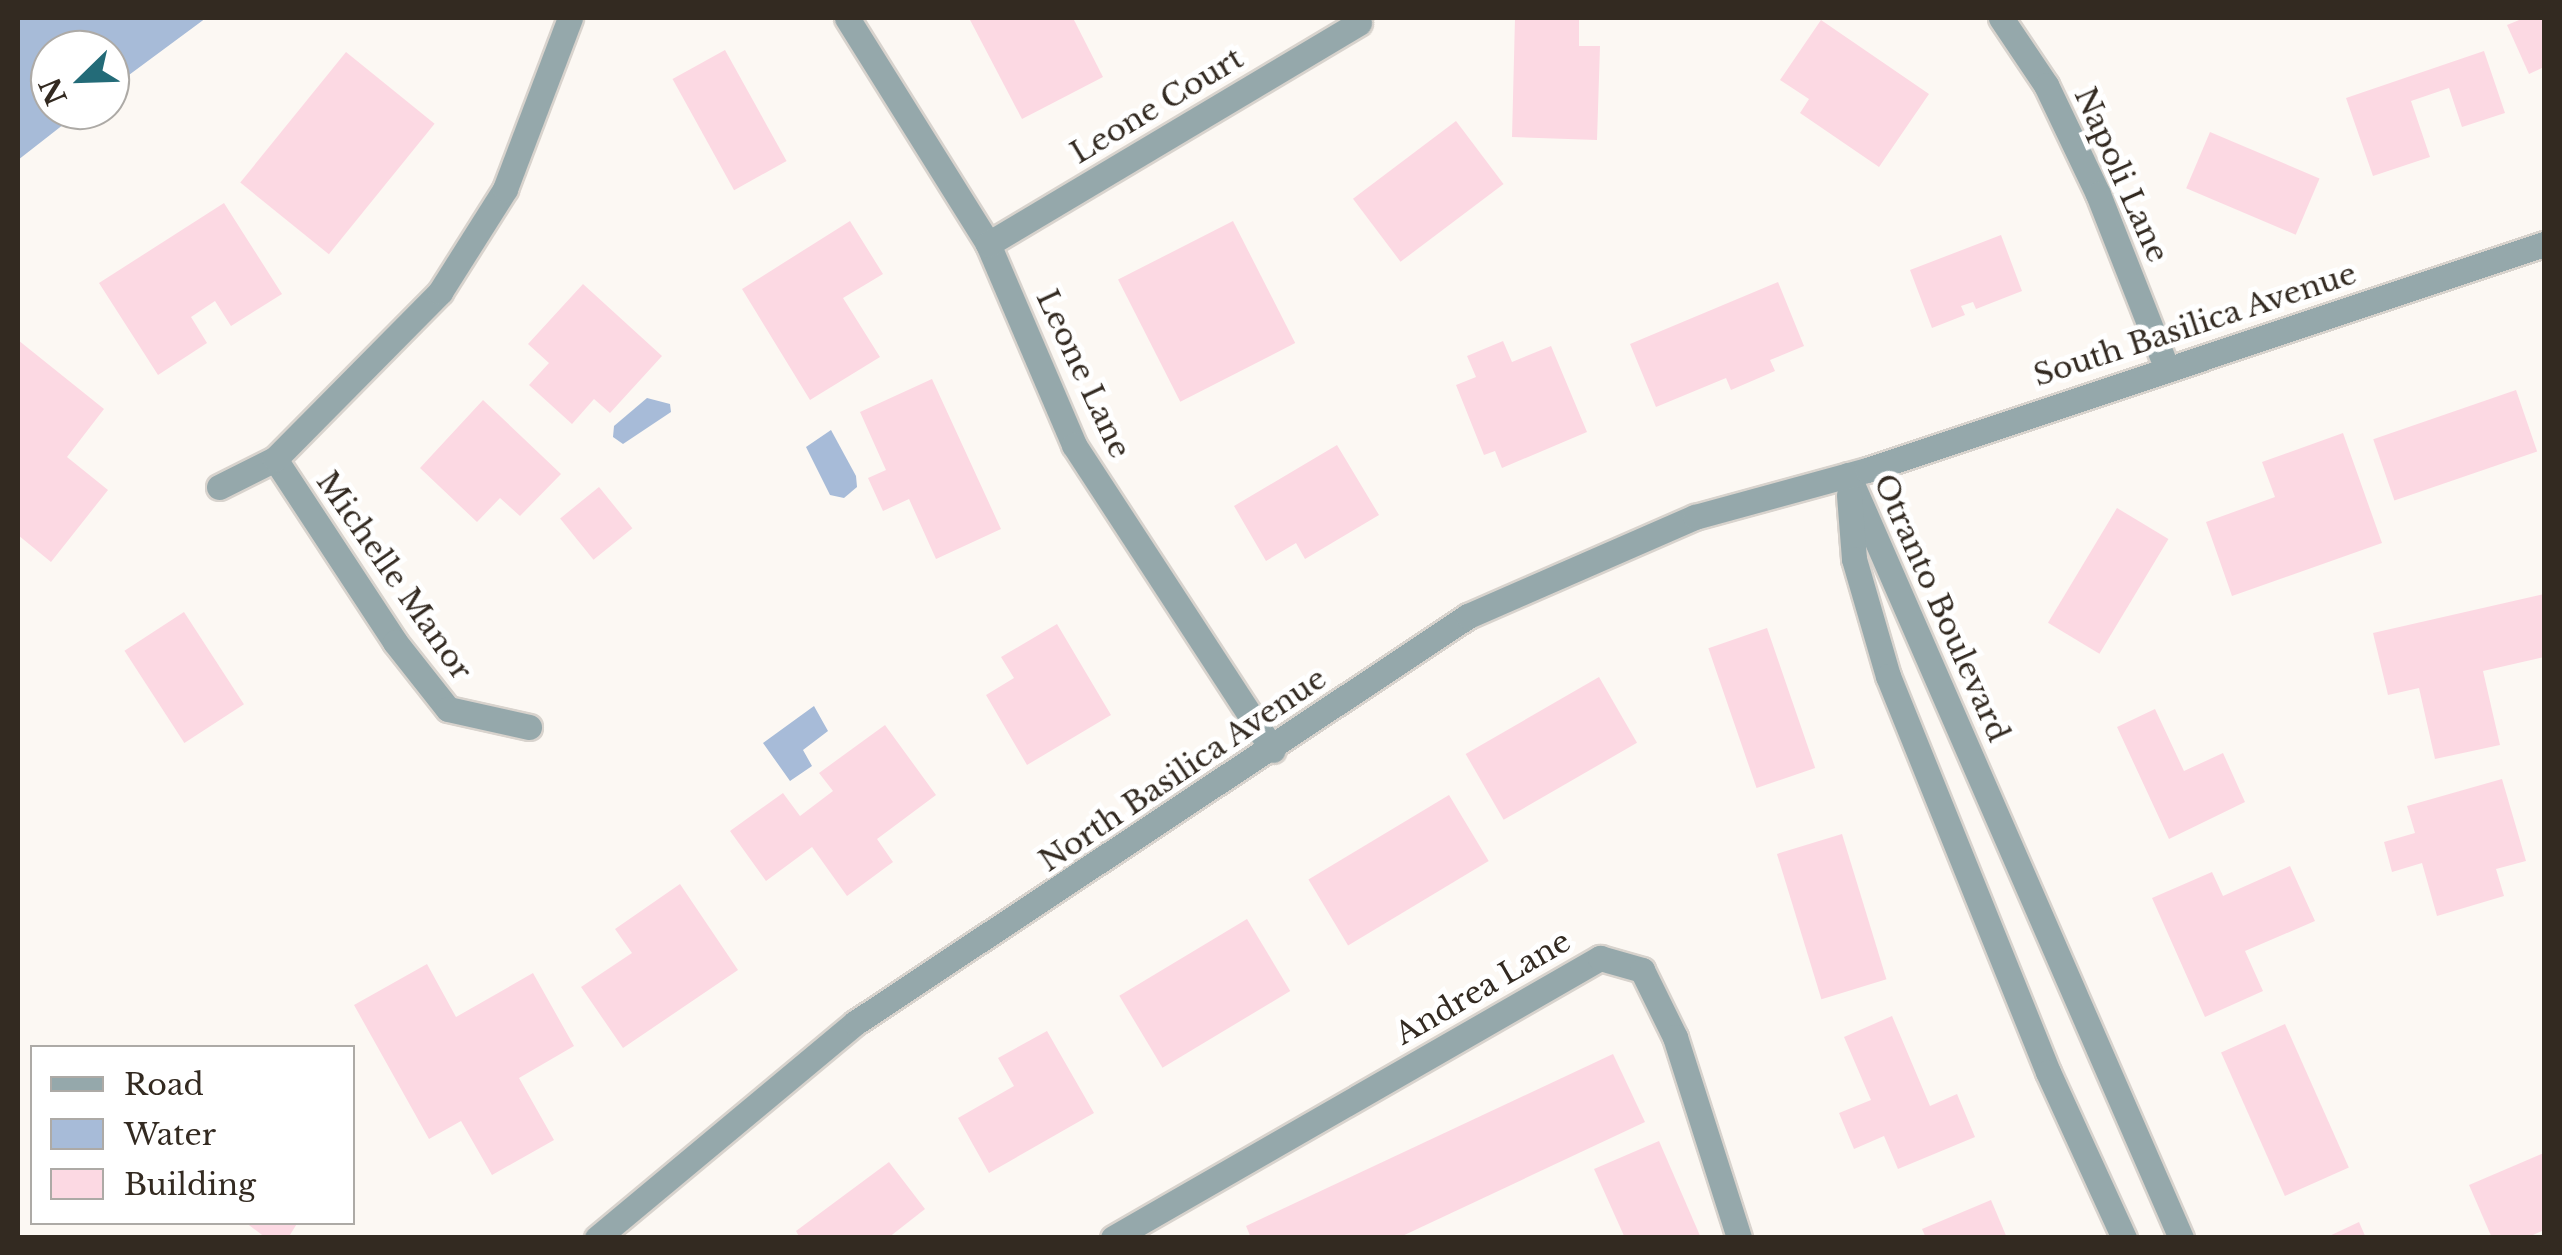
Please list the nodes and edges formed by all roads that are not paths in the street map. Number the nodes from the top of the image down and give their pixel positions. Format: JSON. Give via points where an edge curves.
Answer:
{"nodes":[{"id":1,"x":570,"y":18,"type":"edge"},
{"id":2,"x":847,"y":18,"type":"edge"},
{"id":3,"x":2000,"y":18,"type":"edge"},
{"id":4,"x":1359,"y":23,"type":"dead end"},
{"id":5,"x":988,"y":244,"type":"junction"},
{"id":6,"x":2544,"y":244,"type":"edge"},
{"id":7,"x":2166,"y":367,"type":"junction"},
{"id":8,"x":275,"y":460,"type":"junction"},
{"id":9,"x":1858,"y":473,"type":"junction"},
{"id":10,"x":218,"y":486,"type":"dead end"},
{"id":11,"x":529,"y":727,"type":"dead end"},
{"id":12,"x":1273,"y":750,"type":"junction"},
{"id":13,"x":598,"y":1238,"type":"edge"},
{"id":14,"x":1114,"y":1238,"type":"edge"},
{"id":15,"x":1739,"y":1238,"type":"edge"},
{"id":16,"x":2124,"y":1238,"type":"edge"},
{"id":17,"x":2182,"y":1238,"type":"edge"}],
"edges":[{"from":1,"to":8,"type":"street","name":"Michelle Manor","via":[[505,190],[440,292]]},
{"from":2,"to":5,"type":"street","name":"Leone Lane"},
{"from":3,"to":7,"type":"street","name":"Napoli Lane","via":[[2046,86],[2098,194]]},
{"from":4,"to":5,"type":"street","name":"Leone Court"},
{"from":5,"to":12,"type":"street","name":"Leone Lane","via":[[1074,445]]},
{"from":6,"to":7,"type":"street","name":"South Basilica Avenue"},
{"from":7,"to":9,"type":"street","name":"South Basilica Avenue"},
{"from":8,"to":10,"type":"street","name":"Michelle Manor"},
{"from":8,"to":11,"type":"street","name":"Michelle Manor","via":[[448,710]]},
{"from":9,"to":12,"type":"street","name":"North Basilica Avenue","via":[[1694,517],[1468,616]]},
{"from":9,"to":16,"type":"street","name":"Otranto Boulevard","via":[[1854,559],[1888,676],[2048,1072]]},
{"from":9,"to":17,"type":"street","name":"Otranto Boulevard"},
{"from":12,"to":13,"type":"street","name":"North Basilica Avenue","via":[[855,1023]]},
{"from":14,"to":15,"type":"street","name":"Andrea Lane","via":[[1600,958],[1642,970],[1676,1037]]}]}
